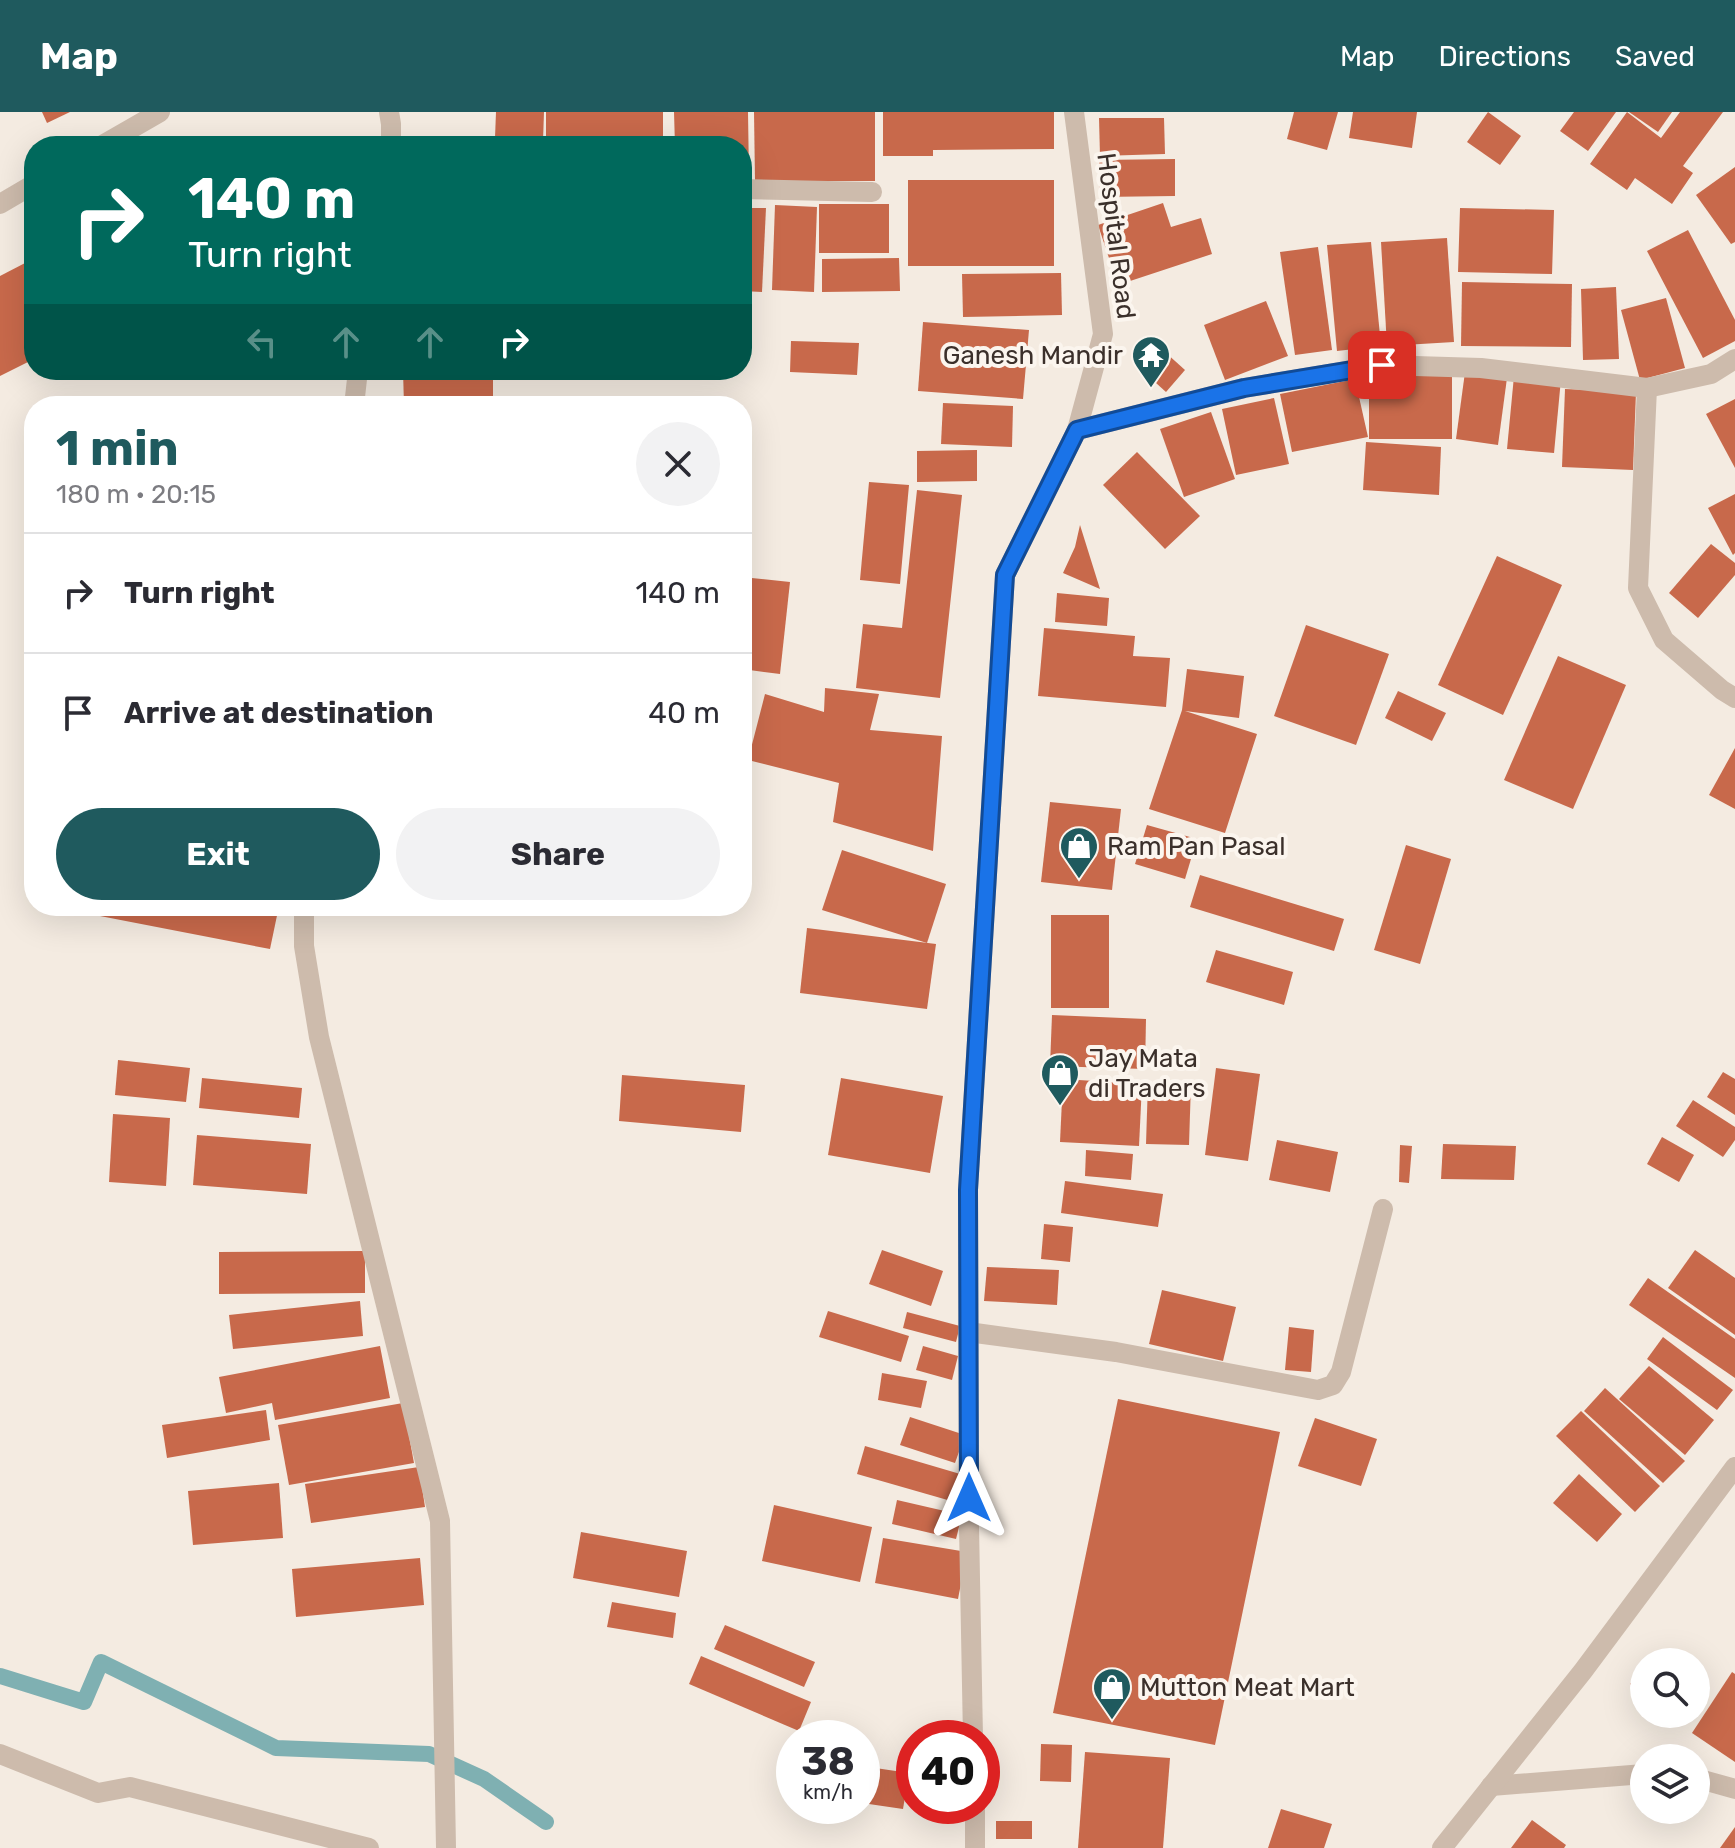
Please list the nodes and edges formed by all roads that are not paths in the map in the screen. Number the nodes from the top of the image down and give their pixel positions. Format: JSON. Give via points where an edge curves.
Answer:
{"nodes":[{"id":1,"x":160,"y":112,"type":"edge"},
{"id":2,"x":389,"y":112,"type":"edge"},
{"id":3,"x":1074,"y":112,"type":"edge"},
{"id":4,"x":118,"y":136,"type":"edge"},
{"id":5,"x":391,"y":136,"type":"edge"},
{"id":6,"x":752,"y":189,"type":"edge"},
{"id":7,"x":24,"y":190,"type":"edge"},
{"id":8,"x":872,"y":192,"type":"dead end"},
{"id":9,"x":0,"y":204,"type":"edge"},
{"id":10,"x":1735,"y":359,"type":"edge"},
{"id":11,"x":1647,"y":388,"type":"junction"},
{"id":12,"x":1077,"y":430,"type":"junction"},
{"id":13,"x":1735,"y":698,"type":"edge"},
{"id":14,"x":304,"y":916,"type":"edge"},
{"id":15,"x":1383,"y":1209,"type":"dead end"},
{"id":16,"x":968,"y":1332,"type":"junction"},
{"id":17,"x":1735,"y":1467,"type":"edge"},
{"id":18,"x":973,"y":1720,"type":"edge"},
{"id":19,"x":0,"y":1754,"type":"edge"},
{"id":20,"x":1630,"y":1775,"type":"edge"},
{"id":21,"x":1710,"y":1782,"type":"edge"},
{"id":22,"x":1491,"y":1786,"type":"junction"},
{"id":23,"x":1735,"y":1789,"type":"edge"},
{"id":24,"x":975,"y":1824,"type":"edge"},
{"id":25,"x":369,"y":1848,"type":"edge"},
{"id":26,"x":446,"y":1848,"type":"edge"},
{"id":27,"x":975,"y":1848,"type":"edge"},
{"id":28,"x":1442,"y":1848,"type":"edge"}],
"edges":[{"from":1,"to":4,"type":"street"},
{"from":2,"to":5,"type":"street"},
{"from":3,"to":12,"type":"street","name":"Hospital Road","via":[[1103,334]]},
{"from":6,"to":8,"type":"street"},
{"from":7,"to":9,"type":"street"},
{"from":10,"to":11,"type":"street","via":[[1711,374]]},
{"from":11,"to":12,"type":"street","via":[[1481,368],[1382,365],[1244,388]]},
{"from":11,"to":13,"type":"street","via":[[1638,588],[1664,640]]},
{"from":12,"to":16,"type":"street","name":"Hospital Road","via":[[1005,575],[968,1190]]},
{"from":14,"to":26,"type":"street","via":[[319,1037],[440,1521]]},
{"from":15,"to":16,"type":"street","via":[[1341,1372],[1333,1385],[1318,1390],[1116,1352]]},
{"from":16,"to":18,"type":"street","name":"Hospital Road"},
{"from":17,"to":22,"type":"street"},
{"from":19,"to":25,"type":"street","via":[[98,1793],[130,1787]]},
{"from":20,"to":22,"type":"street"},
{"from":21,"to":23,"type":"street"},
{"from":22,"to":28,"type":"street"},
{"from":24,"to":27,"type":"street"}]}
